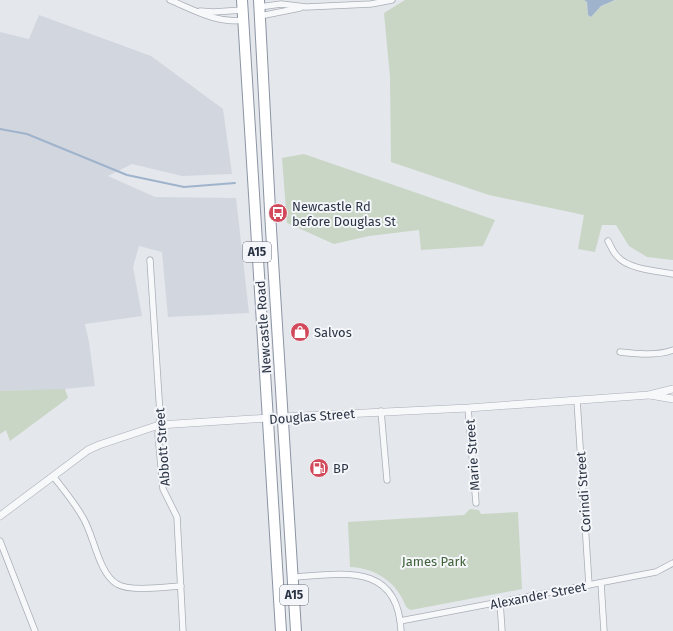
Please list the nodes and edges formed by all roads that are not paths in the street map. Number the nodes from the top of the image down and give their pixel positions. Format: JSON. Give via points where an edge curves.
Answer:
{"nodes":[{"id":1,"x":170,"y":0,"type":"edge"},
{"id":2,"x":392,"y":0,"type":"edge"},
{"id":3,"x":306,"y":7,"type":"junction"},
{"id":4,"x":259,"y":8,"type":"edge"},
{"id":5,"x":192,"y":10,"type":"junction"},
{"id":6,"x":243,"y":10,"type":"edge"},
{"id":7,"x":608,"y":241,"type":"dead end"},
{"id":8,"x":150,"y":260,"type":"dead end"},
{"id":9,"x":673,"y":274,"type":"edge"},
{"id":10,"x":673,"y":350,"type":"edge"},
{"id":11,"x":620,"y":352,"type":"dead end"},
{"id":12,"x":673,"y":388,"type":"edge"},
{"id":13,"x":649,"y":395,"type":"junction"},
{"id":14,"x":673,"y":399,"type":"edge"},
{"id":15,"x":577,"y":400,"type":"junction"},
{"id":16,"x":468,"y":408,"type":"junction"},
{"id":17,"x":381,"y":411,"type":"junction"},
{"id":18,"x":282,"y":417,"type":"junction"},
{"id":19,"x":269,"y":418,"type":"junction"},
{"id":20,"x":159,"y":425,"type":"junction"},
{"id":21,"x":53,"y":476,"type":"junction"},
{"id":22,"x":387,"y":480,"type":"dead end"},
{"id":23,"x":476,"y":503,"type":"dead end"},
{"id":24,"x":0,"y":516,"type":"edge"},
{"id":25,"x":0,"y":542,"type":"edge"},
{"id":26,"x":673,"y":563,"type":"edge"},
{"id":27,"x":293,"y":577,"type":"junction"},
{"id":28,"x":601,"y":583,"type":"junction"},
{"id":29,"x":590,"y":585,"type":"junction"},
{"id":30,"x":181,"y":586,"type":"junction"},
{"id":31,"x":500,"y":602,"type":"junction"},
{"id":32,"x":400,"y":621,"type":"junction"},
{"id":33,"x":35,"y":631,"type":"edge"},
{"id":34,"x":183,"y":631,"type":"edge"},
{"id":35,"x":281,"y":631,"type":"edge"},
{"id":36,"x":296,"y":631,"type":"edge"},
{"id":37,"x":401,"y":631,"type":"edge"},
{"id":38,"x":502,"y":631,"type":"edge"},
{"id":39,"x":604,"y":631,"type":"edge"}],
"edges":[{"from":1,"to":5,"type":"street"},
{"from":2,"to":3,"type":"street","via":[[371,4]]},
{"from":3,"to":4,"type":"street"},
{"from":3,"to":4,"type":"street","via":[[281,4]]},
{"from":4,"to":6,"type":"highway"},
{"from":4,"to":18,"type":"highway","name":"Newcastle Road","number":"A15"},
{"from":5,"to":6,"type":"street"},
{"from":5,"to":6,"type":"street","via":[[219,19],[236,21]]},
{"from":6,"to":19,"type":"highway","name":"Newcastle Road","number":"A15"},
{"from":7,"to":9,"type":"street","via":[[615,254],[624,262]]},
{"from":8,"to":20,"type":"street","name":"Abbott Street"},
{"from":10,"to":11,"type":"street","via":[[642,354]]},
{"from":12,"to":13,"type":"street","name":"Douglas Street"},
{"from":13,"to":14,"type":"street","name":"Douglas Street"},
{"from":13,"to":15,"type":"street","name":"Douglas Street"},
{"from":15,"to":16,"type":"street","name":"Douglas Street"},
{"from":15,"to":29,"type":"street","name":"Corindi Street"},
{"from":16,"to":17,"type":"street","name":"Douglas Street"},
{"from":16,"to":23,"type":"street","name":"Marie Street"},
{"from":17,"to":18,"type":"street","name":"Douglas Street"},
{"from":17,"to":22,"type":"street"},
{"from":18,"to":19,"type":"highway","name":"Douglas Street"},
{"from":18,"to":27,"type":"highway","name":"Newcastle Road","number":"A15"},
{"from":19,"to":20,"type":"street","name":"Douglas Street"},
{"from":19,"to":35,"type":"highway","name":"Newcastle Road","number":"A15"},
{"from":20,"to":21,"type":"street","name":"Douglas Street","via":[[88,450]]},
{"from":20,"to":30,"type":"street","name":"Abbott Street","via":[[163,489],[177,517]]},
{"from":21,"to":24,"type":"street","name":"Douglas Street"},
{"from":21,"to":30,"type":"street","via":[[83,517],[106,574],[116,584],[130,589]]},
{"from":25,"to":33,"type":"street"},
{"from":26,"to":28,"type":"street","name":"Alexander Street","via":[[656,572]]},
{"from":27,"to":32,"type":"street","via":[[354,574],[366,577],[383,585],[394,600]]},
{"from":27,"to":36,"type":"highway","name":"Newcastle Road","number":"A15"},
{"from":28,"to":29,"type":"street","name":"Alexander Street"},
{"from":28,"to":39,"type":"street"},
{"from":29,"to":31,"type":"street","name":"Alexander Street"},
{"from":30,"to":34,"type":"street","name":"Abbott Street"},
{"from":31,"to":32,"type":"street","name":"Alexander Street"},
{"from":31,"to":38,"type":"street"},
{"from":32,"to":37,"type":"street"}]}
